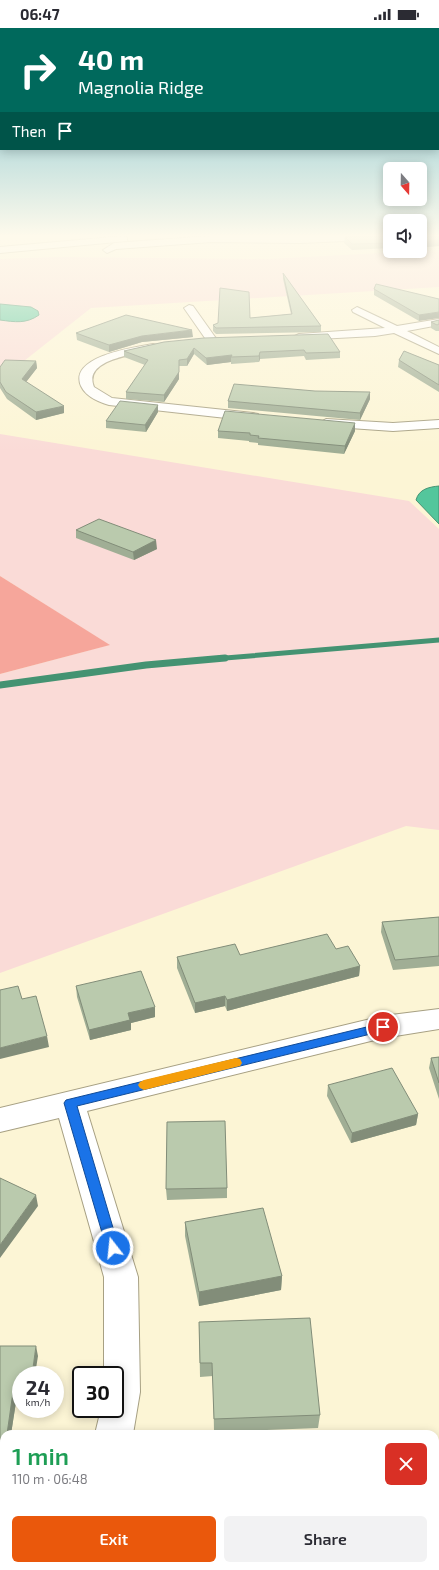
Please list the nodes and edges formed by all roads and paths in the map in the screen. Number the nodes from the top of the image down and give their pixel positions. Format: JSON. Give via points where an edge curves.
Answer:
{"nodes":[{"id":1,"x":189,"y":308,"type":"dead end"},
{"id":2,"x":357,"y":310,"type":"dead end"},
{"id":3,"x":439,"y":322,"type":"edge"},
{"id":4,"x":397,"y":330,"type":"junction"},
{"id":5,"x":289,"y":337,"type":"edge"},
{"id":6,"x":198,"y":340,"type":"edge"},
{"id":7,"x":162,"y":345,"type":"edge"},
{"id":8,"x":439,"y":351,"type":"edge"},
{"id":9,"x":263,"y":417,"type":"edge"},
{"id":10,"x":317,"y":422,"type":"edge"},
{"id":11,"x":439,"y":424,"type":"edge"},
{"id":12,"x":439,"y":1018,"type":"edge"},
{"id":13,"x":70,"y":1103,"type":"junction"},
{"id":14,"x":0,"y":1120,"type":"edge"},
{"id":15,"x":115,"y":1430,"type":"edge"}],
"edges":[{"from":1,"to":6,"type":"street","via":[[217,338]]},
{"from":2,"to":4,"type":"street"},
{"from":3,"to":4,"type":"street"},
{"from":4,"to":5,"type":"street","via":[[337,336]]},
{"from":4,"to":8,"type":"street"},
{"from":7,"to":9,"type":"street","via":[[103,359],[90,369],[86,376],[86,385],[92,393],[109,401]]},
{"from":10,"to":11,"type":"street","via":[[393,426]]},
{"from":12,"to":13,"type":"street","via":[[383,1027]]},
{"from":13,"to":14,"type":"street"},
{"from":13,"to":15,"type":"street","via":[[121,1278],[122,1392]]}]}
